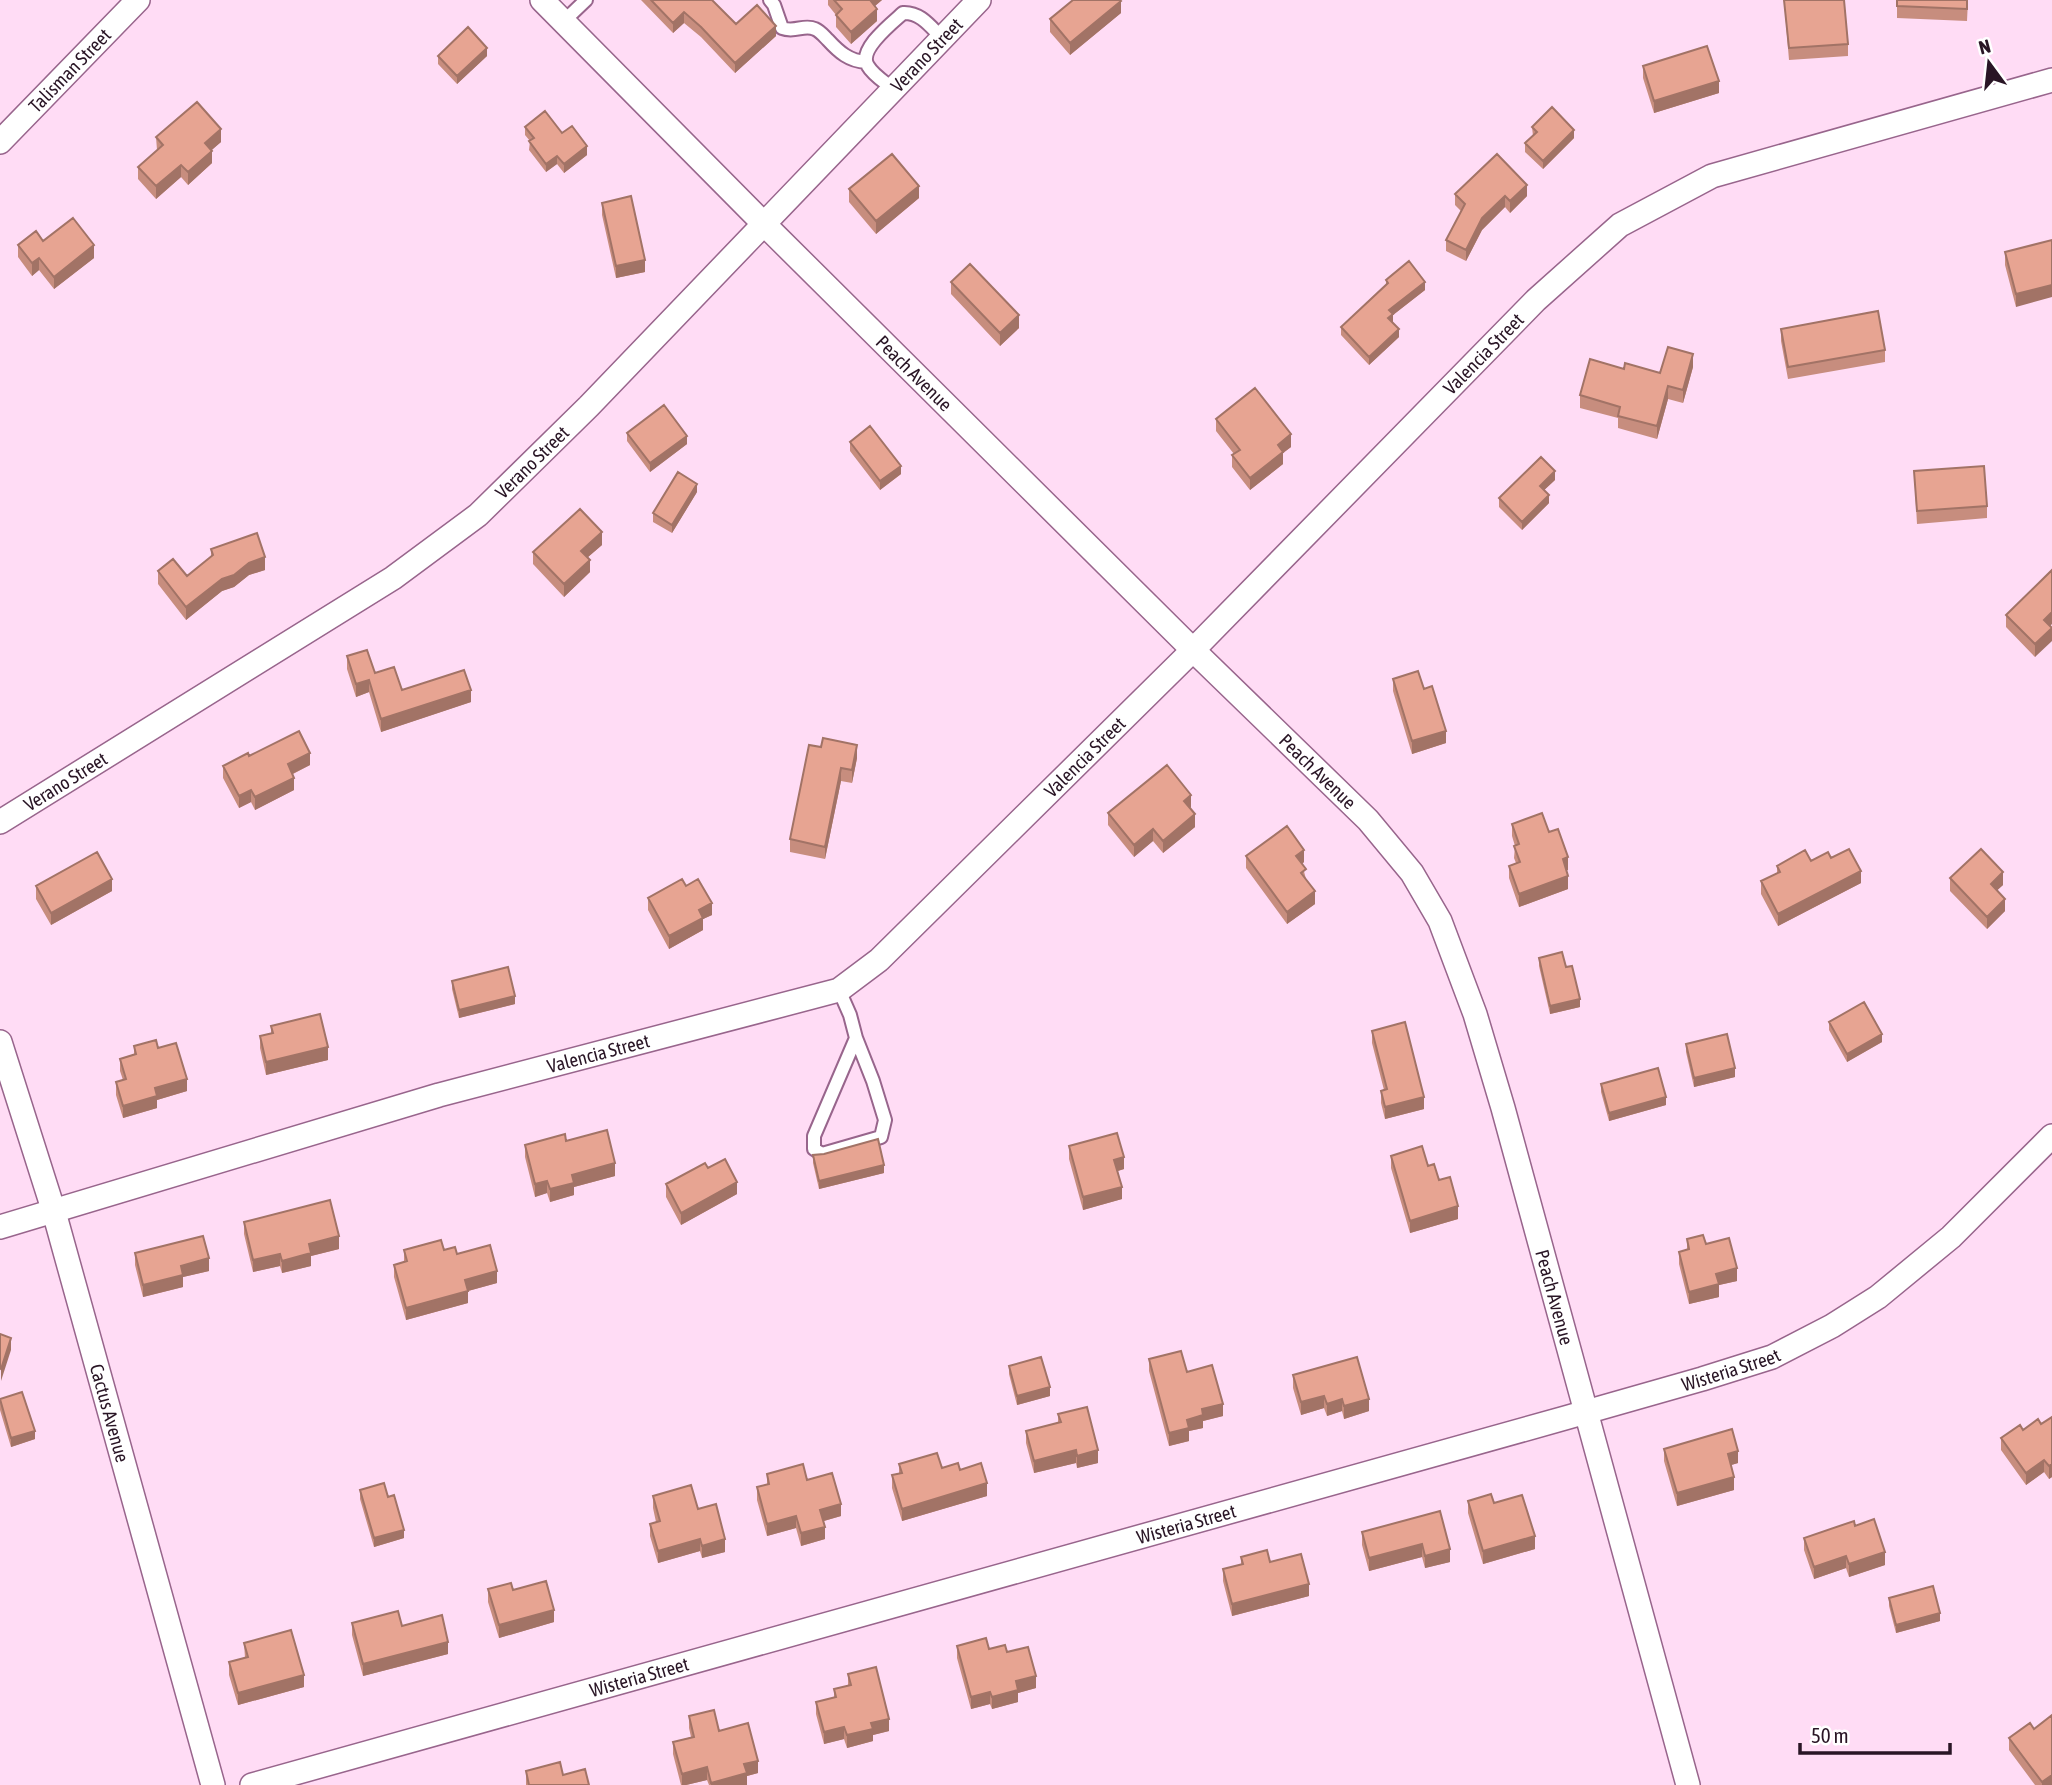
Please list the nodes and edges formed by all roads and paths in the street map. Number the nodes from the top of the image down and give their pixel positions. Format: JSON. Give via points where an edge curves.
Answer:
{"nodes":[{"id":1,"x":138,"y":0,"type":"edge"},
{"id":2,"x":542,"y":0,"type":"edge"},
{"id":3,"x":586,"y":0,"type":"edge"},
{"id":4,"x":770,"y":0,"type":"edge"},
{"id":5,"x":978,"y":0,"type":"edge"},
{"id":6,"x":564,"y":21,"type":"junction"},
{"id":7,"x":942,"y":38,"type":"junction"},
{"id":8,"x":866,"y":62,"type":"junction"},
{"id":9,"x":2052,"y":80,"type":"edge"},
{"id":10,"x":893,"y":89,"type":"junction"},
{"id":11,"x":0,"y":142,"type":"edge"},
{"id":12,"x":764,"y":224,"type":"junction"},
{"id":13,"x":1193,"y":650,"type":"junction"},
{"id":14,"x":0,"y":822,"type":"edge"},
{"id":15,"x":839,"y":990,"type":"junction"},
{"id":16,"x":856,"y":1038,"type":"junction"},
{"id":17,"x":0,"y":1042,"type":"edge"},
{"id":18,"x":2052,"y":1136,"type":"edge"},
{"id":19,"x":54,"y":1212,"type":"junction"},
{"id":20,"x":0,"y":1227,"type":"edge"},
{"id":21,"x":1586,"y":1412,"type":"junction"},
{"id":22,"x":213,"y":1785,"type":"edge"},
{"id":23,"x":252,"y":1785,"type":"edge"},
{"id":24,"x":1688,"y":1785,"type":"edge"}],
"edges":[{"from":1,"to":11,"type":"street","name":"Talisman Street"},
{"from":2,"to":6,"type":"street","name":"Peach Avenue"},
{"from":3,"to":6,"type":"lane"},
{"from":4,"to":8,"type":"lane","via":[[782,28],[790,32],[817,29],[851,60]]},
{"from":5,"to":7,"type":"street","name":"Verano Street"},
{"from":6,"to":12,"type":"street","name":"Peach Avenue"},
{"from":7,"to":8,"type":"lane","via":[[912,12],[903,13],[870,46]]},
{"from":7,"to":10,"type":"street","name":"Verano Street"},
{"from":8,"to":10,"type":"lane"},
{"from":9,"to":13,"type":"street","name":"Valencia Street","via":[[1712,176],[1620,225],[1536,299]]},
{"from":10,"to":12,"type":"street","name":"Verano Street"},
{"from":12,"to":13,"type":"street","name":"Peach Avenue"},
{"from":12,"to":14,"type":"street","name":"Verano Street","via":[[478,515],[393,579]]},
{"from":13,"to":15,"type":"street","name":"Valencia Street","via":[[879,960]]},
{"from":13,"to":21,"type":"street","name":"Peach Avenue","via":[[1368,820],[1412,873],[1440,922],[1475,1014]]},
{"from":15,"to":16,"type":"lane"},
{"from":15,"to":19,"type":"street","name":"Valencia Street","via":[[439,1095]]},
{"from":16,"to":16,"type":"lane","via":[[885,1120],[881,1137],[822,1154],[814,1149],[814,1136]]},
{"from":17,"to":19,"type":"street","name":"Cactus Avenue"},
{"from":18,"to":21,"type":"street","name":"Wisteria Street","via":[[1951,1237],[1878,1297],[1832,1326],[1772,1357]]},
{"from":19,"to":20,"type":"street","name":"Valencia Street"},
{"from":19,"to":22,"type":"street","name":"Cactus Avenue"},
{"from":21,"to":23,"type":"street","name":"Wisteria Street"},
{"from":21,"to":24,"type":"street","name":"Peach Avenue"}]}
